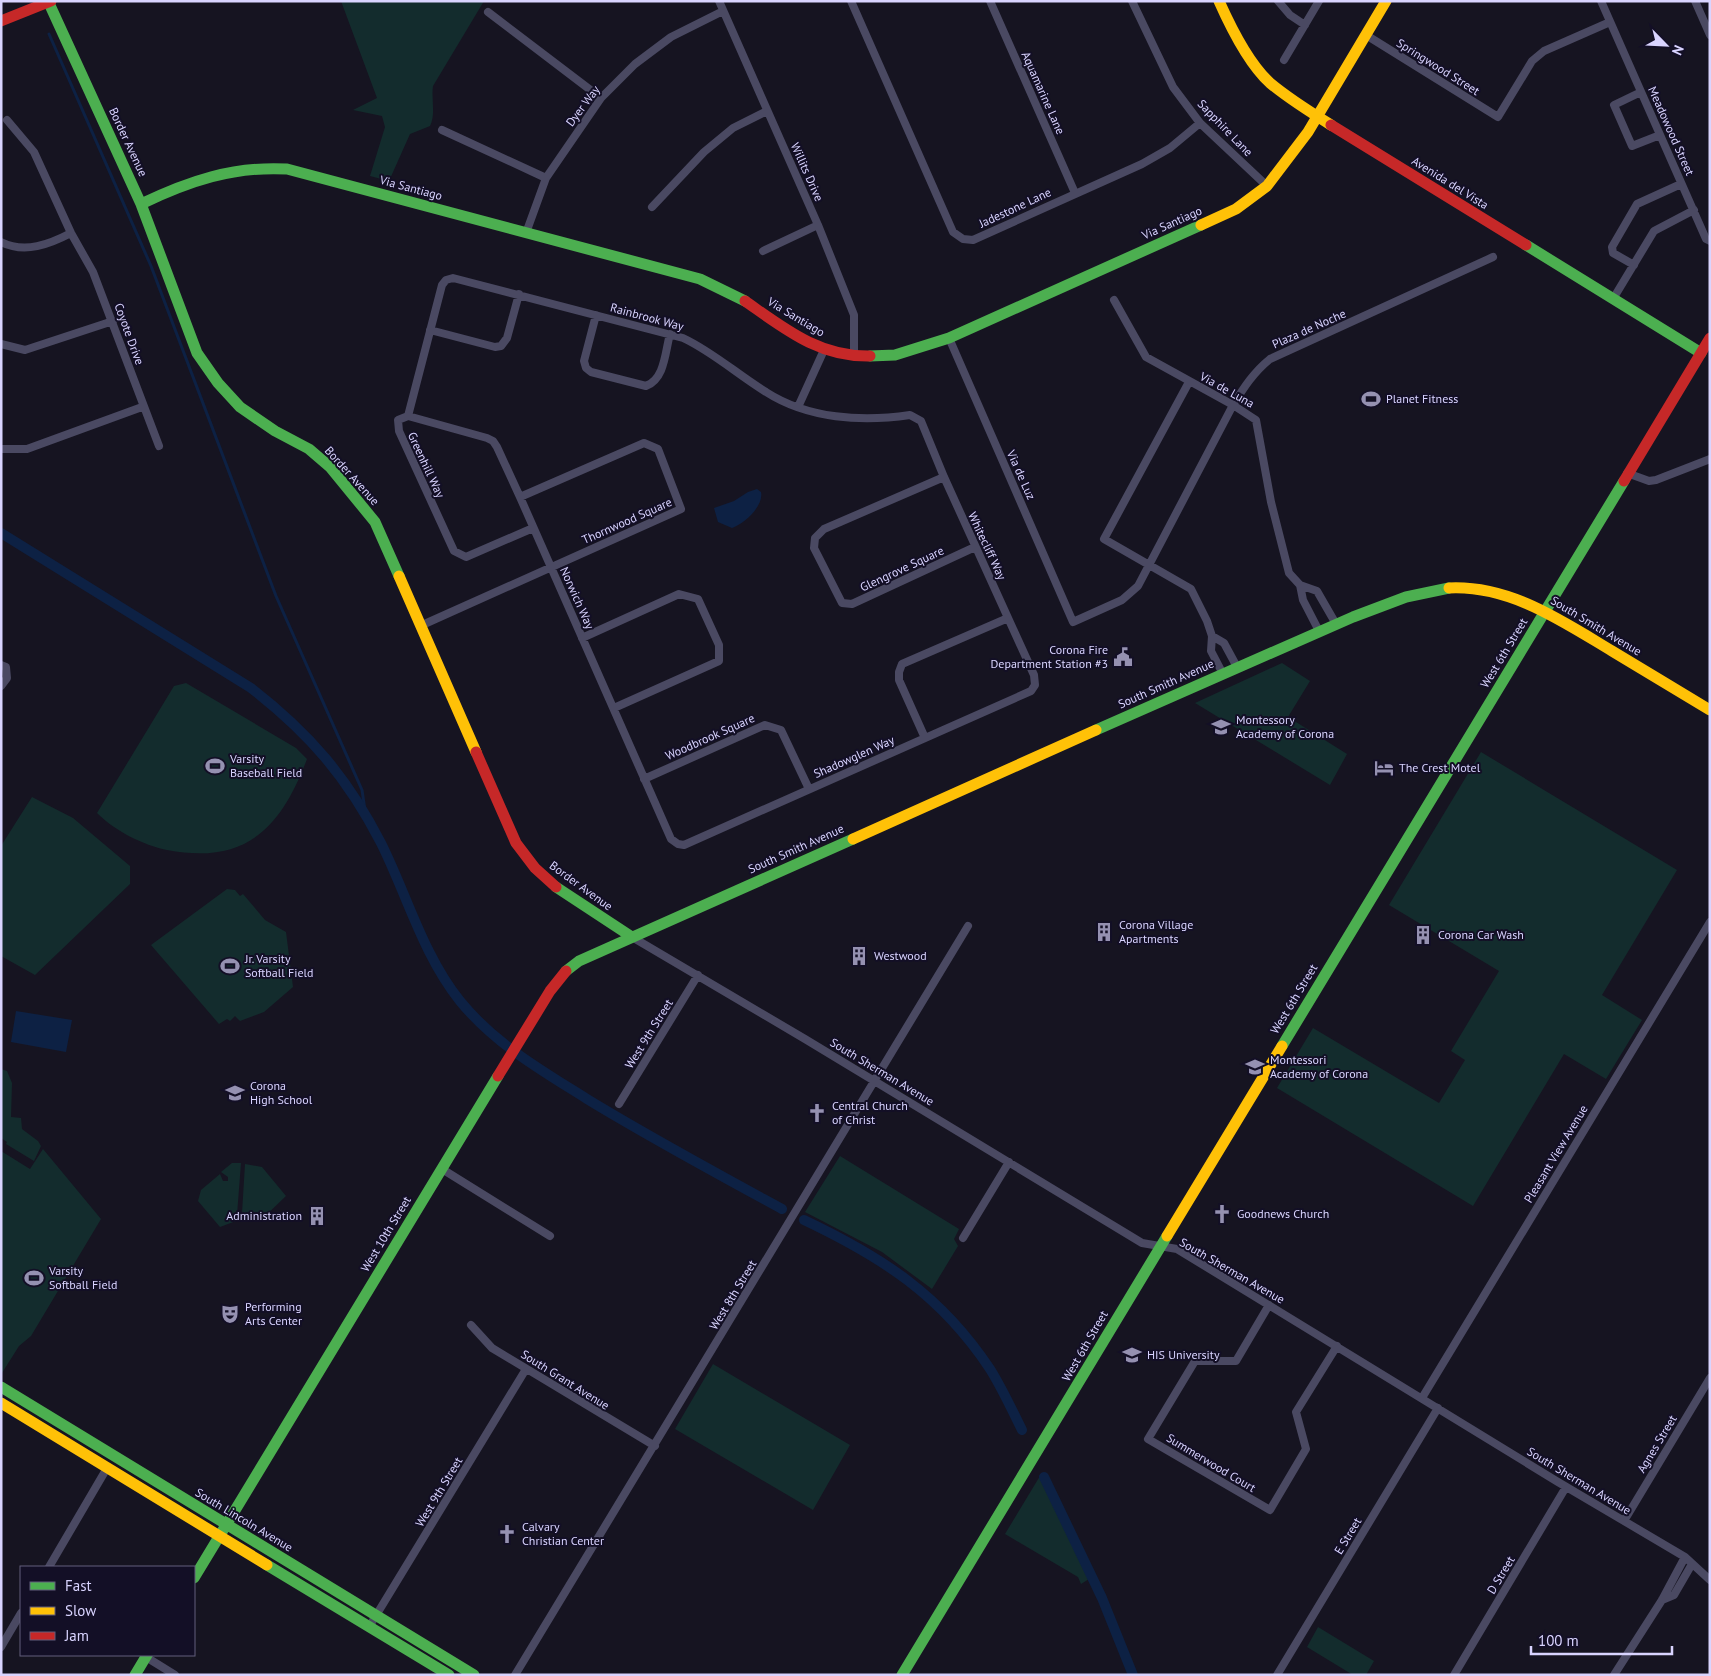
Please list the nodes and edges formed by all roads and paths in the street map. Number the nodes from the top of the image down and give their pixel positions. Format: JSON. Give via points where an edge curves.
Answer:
{"nodes":[{"id":1,"x":719,"y":1,"type":"edge"},
{"id":2,"x":851,"y":1,"type":"edge"},
{"id":3,"x":990,"y":1,"type":"edge"},
{"id":4,"x":1132,"y":1,"type":"edge"},
{"id":5,"x":1219,"y":1,"type":"edge"},
{"id":6,"x":1278,"y":1,"type":"edge"},
{"id":7,"x":1319,"y":1,"type":"edge"},
{"id":8,"x":1386,"y":1,"type":"edge"},
{"id":9,"x":1601,"y":1,"type":"edge"},
{"id":10,"x":1695,"y":1,"type":"edge"},
{"id":11,"x":49,"y":2,"type":"edge"},
{"id":12,"x":723,"y":11,"type":"junction"},
{"id":13,"x":488,"y":12,"type":"dead end"},
{"id":14,"x":1,"y":21,"type":"edge"},
{"id":15,"x":1610,"y":22,"type":"junction"},
{"id":16,"x":1304,"y":25,"type":"junction"},
{"id":17,"x":1366,"y":35,"type":"junction"},
{"id":18,"x":1710,"y":35,"type":"edge"},
{"id":19,"x":1284,"y":60,"type":"dead end"},
{"id":20,"x":1642,"y":92,"type":"junction"},
{"id":21,"x":601,"y":98,"type":"junction"},
{"id":22,"x":767,"y":111,"type":"junction"},
{"id":23,"x":1317,"y":117,"type":"junction"},
{"id":24,"x":7,"y":120,"type":"dead end"},
{"id":25,"x":1200,"y":123,"type":"junction"},
{"id":26,"x":442,"y":130,"type":"dead end"},
{"id":27,"x":1660,"y":135,"type":"junction"},
{"id":28,"x":546,"y":178,"type":"junction"},
{"id":29,"x":1681,"y":184,"type":"junction"},
{"id":30,"x":1267,"y":186,"type":"junction"},
{"id":31,"x":1075,"y":193,"type":"junction"},
{"id":32,"x":141,"y":204,"type":"junction"},
{"id":33,"x":652,"y":207,"type":"dead end"},
{"id":34,"x":1694,"y":210,"type":"junction"},
{"id":35,"x":818,"y":225,"type":"junction"},
{"id":36,"x":71,"y":232,"type":"junction"},
{"id":37,"x":526,"y":233,"type":"junction"},
{"id":38,"x":1710,"y":241,"type":"edge"},
{"id":39,"x":1,"y":242,"type":"edge"},
{"id":40,"x":763,"y":251,"type":"dead end"},
{"id":41,"x":1493,"y":257,"type":"dead end"},
{"id":42,"x":1634,"y":265,"type":"junction"},
{"id":43,"x":446,"y":280,"type":"joint"},
{"id":44,"x":519,"y":294,"type":"junction"},
{"id":45,"x":1613,"y":299,"type":"junction"},
{"id":46,"x":1114,"y":300,"type":"dead end"},
{"id":47,"x":596,"y":315,"type":"junction"},
{"id":48,"x":113,"y":321,"type":"junction"},
{"id":49,"x":430,"y":330,"type":"junction"},
{"id":50,"x":670,"y":334,"type":"junction"},
{"id":51,"x":949,"y":338,"type":"junction"},
{"id":52,"x":1710,"y":338,"type":"edge"},
{"id":53,"x":1,"y":344,"type":"edge"},
{"id":54,"x":824,"y":350,"type":"junction"},
{"id":55,"x":1701,"y":353,"type":"junction"},
{"id":56,"x":854,"y":356,"type":"junction"},
{"id":57,"x":1189,"y":382,"type":"junction"},
{"id":58,"x":1234,"y":405,"type":"junction"},
{"id":59,"x":142,"y":407,"type":"junction"},
{"id":60,"x":798,"y":407,"type":"junction"},
{"id":61,"x":408,"y":416,"type":"junction"},
{"id":62,"x":916,"y":417,"type":"joint"},
{"id":63,"x":159,"y":446,"type":"dead end"},
{"id":64,"x":1,"y":449,"type":"edge"},
{"id":65,"x":1710,"y":459,"type":"edge"},
{"id":66,"x":1627,"y":473,"type":"junction"},
{"id":67,"x":944,"y":477,"type":"junction"},
{"id":68,"x":520,"y":497,"type":"junction"},
{"id":69,"x":533,"y":528,"type":"junction"},
{"id":70,"x":975,"y":547,"type":"junction"},
{"id":71,"x":1149,"y":565,"type":"junction"},
{"id":72,"x":551,"y":568,"type":"junction"},
{"id":73,"x":1300,"y":585,"type":"junction"},
{"id":74,"x":1546,"y":611,"type":"junction"},
{"id":75,"x":1008,"y":618,"type":"junction"},
{"id":76,"x":1073,"y":622,"type":"joint"},
{"id":77,"x":1336,"y":624,"type":"junction"},
{"id":78,"x":420,"y":626,"type":"junction"},
{"id":79,"x":1319,"y":631,"type":"junction"},
{"id":80,"x":1212,"y":636,"type":"junction"},
{"id":81,"x":582,"y":638,"type":"junction"},
{"id":82,"x":4,"y":666,"type":"edge"},
{"id":83,"x":1237,"y":667,"type":"junction"},
{"id":84,"x":1223,"y":674,"type":"junction"},
{"id":85,"x":1035,"y":685,"type":"joint"},
{"id":86,"x":1,"y":686,"type":"edge"},
{"id":87,"x":614,"y":708,"type":"junction"},
{"id":88,"x":1710,"y":710,"type":"edge"},
{"id":89,"x":925,"y":738,"type":"junction"},
{"id":90,"x":644,"y":779,"type":"junction"},
{"id":91,"x":810,"y":789,"type":"junction"},
{"id":92,"x":678,"y":844,"type":"joint"},
{"id":93,"x":1710,"y":922,"type":"edge"},
{"id":94,"x":968,"y":926,"type":"dead end"},
{"id":95,"x":632,"y":937,"type":"junction"},
{"id":96,"x":698,"y":975,"type":"junction"},
{"id":97,"x":876,"y":1081,"type":"junction"},
{"id":98,"x":619,"y":1104,"type":"dead end"},
{"id":99,"x":1009,"y":1162,"type":"junction"},
{"id":100,"x":442,"y":1169,"type":"junction"},
{"id":101,"x":550,"y":1236,"type":"dead end"},
{"id":102,"x":963,"y":1238,"type":"dead end"},
{"id":103,"x":1160,"y":1246,"type":"junction"},
{"id":104,"x":1269,"y":1305,"type":"junction"},
{"id":105,"x":470,"y":1325,"type":"dead end"},
{"id":106,"x":1337,"y":1346,"type":"junction"},
{"id":107,"x":526,"y":1368,"type":"junction"},
{"id":108,"x":1710,"y":1378,"type":"edge"},
{"id":109,"x":1,"y":1387,"type":"edge"},
{"id":110,"x":1422,"y":1398,"type":"junction"},
{"id":111,"x":1,"y":1403,"type":"edge"},
{"id":112,"x":1438,"y":1408,"type":"junction"},
{"id":113,"x":654,"y":1446,"type":"junction"},
{"id":114,"x":107,"y":1468,"type":"junction"},
{"id":115,"x":1566,"y":1487,"type":"junction"},
{"id":116,"x":1624,"y":1521,"type":"junction"},
{"id":117,"x":226,"y":1525,"type":"junction"},
{"id":118,"x":219,"y":1536,"type":"junction"},
{"id":119,"x":1685,"y":1557,"type":"junction"},
{"id":120,"x":1692,"y":1564,"type":"junction"},
{"id":121,"x":49,"y":1566,"type":"edge"},
{"id":122,"x":195,"y":1576,"type":"edge"},
{"id":123,"x":1710,"y":1580,"type":"edge"},
{"id":124,"x":1662,"y":1600,"type":"junction"},
{"id":125,"x":20,"y":1615,"type":"edge"},
{"id":126,"x":376,"y":1616,"type":"junction"},
{"id":127,"x":370,"y":1627,"type":"junction"},
{"id":128,"x":1,"y":1647,"type":"edge"},
{"id":129,"x":146,"y":1656,"type":"edge"},
{"id":130,"x":135,"y":1675,"type":"edge"},
{"id":131,"x":175,"y":1675,"type":"edge"},
{"id":132,"x":449,"y":1675,"type":"edge"},
{"id":133,"x":474,"y":1675,"type":"edge"},
{"id":134,"x":515,"y":1675,"type":"edge"},
{"id":135,"x":902,"y":1675,"type":"edge"},
{"id":136,"x":1277,"y":1675,"type":"edge"},
{"id":137,"x":1454,"y":1675,"type":"edge"},
{"id":138,"x":1614,"y":1675,"type":"edge"}],
"edges":[{"from":1,"to":12,"type":"street","name":"Willits Drive"},
{"from":2,"to":31,"type":"street","name":"Jadestone Lane","via":[[953,232],[963,239],[973,240]]},
{"from":3,"to":31,"type":"street","name":"Aquamarine Lane"},
{"from":4,"to":25,"type":"street","name":"Sapphire Lane","via":[[1173,87]]},
{"from":5,"to":23,"type":"main road","name":"Avenida del Vista","via":[[1236,38],[1269,82]]},
{"from":6,"to":16,"type":"street"},
{"from":7,"to":16,"type":"street"},
{"from":8,"to":17,"type":"main road","name":"Via Santiago"},
{"from":9,"to":15,"type":"street","name":"Meadowood Street"},
{"from":10,"to":18,"type":"street"},
{"from":11,"to":14,"type":"main road"},
{"from":11,"to":32,"type":"main road","name":"Border Avenue"},
{"from":12,"to":21,"type":"street","name":"Dyer Way","via":[[671,37],[635,64]]},
{"from":12,"to":22,"type":"street","name":"Willits Drive"},
{"from":13,"to":21,"type":"street"},
{"from":15,"to":17,"type":"street","name":"Springwood Street","via":[[1544,51],[1532,61],[1498,117]]},
{"from":15,"to":20,"type":"street","name":"Meadowood Street"},
{"from":16,"to":19,"type":"street"},
{"from":17,"to":23,"type":"main road","name":"Via Santiago"},
{"from":20,"to":27,"type":"street","name":"Meadowood Street"},
{"from":20,"to":27,"type":"street","via":[[1614,105],[1632,146]]},
{"from":21,"to":28,"type":"street","name":"Dyer Way"},
{"from":22,"to":33,"type":"street","via":[[733,128],[704,152]]},
{"from":22,"to":35,"type":"street","name":"Willits Drive"},
{"from":23,"to":30,"type":"main road","name":"Via Santiago"},
{"from":23,"to":45,"type":"main road","name":"Avenida del Vista"},
{"from":24,"to":36,"type":"street","name":"Coyote Drive","via":[[34,152]]},
{"from":25,"to":30,"type":"street","name":"Sapphire Lane"},
{"from":25,"to":31,"type":"street","name":"Jadestone Lane","via":[[1170,148],[1142,164]]},
{"from":26,"to":28,"type":"street"},
{"from":27,"to":29,"type":"street","name":"Meadowood Street"},
{"from":28,"to":37,"type":"street","name":"Dyer Way"},
{"from":29,"to":34,"type":"street","name":"Meadowood Street"},
{"from":29,"to":42,"type":"street","via":[[1637,204],[1632,212],[1612,247],[1613,253]]},
{"from":30,"to":51,"type":"main road","name":"Via Santiago","via":[[1236,208]]},
{"from":32,"to":37,"type":"main road","name":"Via Santiago","via":[[201,177],[231,169],[263,166],[293,171]]},
{"from":32,"to":78,"type":"main road","name":"Border Avenue","via":[[197,353],[212,376],[240,407],[274,431],[309,449],[330,467],[374,522]]},
{"from":34,"to":38,"type":"street","name":"Meadowood Street","via":[[1706,239]]},
{"from":34,"to":42,"type":"street","via":[[1654,231]]},
{"from":35,"to":40,"type":"street"},
{"from":35,"to":56,"type":"street","name":"Willits Drive","via":[[854,315]]},
{"from":36,"to":39,"type":"street","via":[[37,247],[18,248]]},
{"from":36,"to":48,"type":"street","name":"Coyote Drive","via":[[93,272]]},
{"from":37,"to":54,"type":"main road","name":"Via Santiago","via":[[700,279],[739,297],[790,333]]},
{"from":41,"to":58,"type":"street","name":"Plaza de Noche","via":[[1270,359],[1246,383]]},
{"from":42,"to":45,"type":"street"},
{"from":43,"to":44,"type":"street","name":"Rainbrook Way","via":[[453,278]]},
{"from":43,"to":49,"type":"street","name":"Greenhill Way"},
{"from":44,"to":47,"type":"street","name":"Rainbrook Way"},
{"from":44,"to":49,"type":"street","via":[[507,338],[501,346]]},
{"from":45,"to":55,"type":"main road","name":"Avenida del Vista"},
{"from":46,"to":57,"type":"street","name":"Via de Luna","via":[[1146,357]]},
{"from":47,"to":50,"type":"street","name":"Rainbrook Way"},
{"from":47,"to":50,"type":"street","via":[[584,361],[591,372],[646,386],[654,383],[659,377]]},
{"from":48,"to":53,"type":"street","via":[[25,350]]},
{"from":48,"to":59,"type":"street","name":"Coyote Drive"},
{"from":49,"to":61,"type":"street","name":"Greenhill Way"},
{"from":50,"to":60,"type":"street","name":"Rainbrook Way","via":[[695,344],[767,393]]},
{"from":51,"to":56,"type":"main road","name":"Via Santiago","via":[[895,355]]},
{"from":51,"to":76,"type":"street","name":"Via de Luz"},
{"from":52,"to":55,"type":"main road","name":"West 6th Street"},
{"from":54,"to":56,"type":"main road","name":"Via Santiago"},
{"from":54,"to":60,"type":"street"},
{"from":55,"to":66,"type":"main road","name":"West 6th Street"},
{"from":57,"to":58,"type":"street","name":"Via de Luna"},
{"from":57,"to":71,"type":"street","via":[[1104,539]]},
{"from":58,"to":71,"type":"street","name":"Plaza de Noche"},
{"from":58,"to":73,"type":"street","name":"Via de Luna","via":[[1256,420],[1271,502],[1289,573]]},
{"from":59,"to":63,"type":"street","name":"Coyote Drive"},
{"from":59,"to":64,"type":"street","via":[[27,449]]},
{"from":60,"to":62,"type":"street","name":"Rainbrook Way","via":[[859,419]]},
{"from":61,"to":68,"type":"street","name":"Norwich Way","via":[[493,441]]},
{"from":61,"to":69,"type":"street","name":"Greenhill Way","via":[[398,420],[399,431],[454,551],[466,557]]},
{"from":62,"to":67,"type":"street","name":"Whitecliff Way","via":[[921,421]]},
{"from":65,"to":66,"type":"street","via":[[1656,480],[1649,481]]},
{"from":66,"to":74,"type":"main road","name":"West 6th Street"},
{"from":67,"to":70,"type":"street","name":"Whitecliff Way"},
{"from":67,"to":70,"type":"street","name":"Glengrove Square","via":[[824,529],[815,538],[814,548],[842,603],[852,604]]},
{"from":68,"to":69,"type":"street","name":"Norwich Way"},
{"from":68,"to":72,"type":"street","name":"Thornwood Square","via":[[644,443],[658,449],[681,509]]},
{"from":69,"to":72,"type":"street","name":"Norwich Way"},
{"from":70,"to":75,"type":"street","name":"Whitecliff Way"},
{"from":71,"to":76,"type":"street","name":"Plaza de Noche","via":[[1138,586],[1122,600]]},
{"from":71,"to":80,"type":"street","via":[[1190,589]]},
{"from":72,"to":78,"type":"street"},
{"from":72,"to":81,"type":"street","name":"Norwich Way"},
{"from":73,"to":77,"type":"street","name":"Via de Luna","via":[[1317,591]]},
{"from":73,"to":79,"type":"street","name":"Via de Luna","via":[[1303,600]]},
{"from":74,"to":77,"type":"main road","name":"South Smith Avenue","via":[[1500,594],[1456,588],[1409,595]]},
{"from":74,"to":88,"type":"main road","name":"South Smith Avenue"},
{"from":74,"to":103,"type":"main road","name":"West 6th Street"},
{"from":75,"to":85,"type":"street","name":"Whitecliff Way","via":[[1034,675]]},
{"from":75,"to":89,"type":"street","via":[[902,664],[899,680]]},
{"from":77,"to":79,"type":"main road","name":"South Smith Avenue"},
{"from":78,"to":95,"type":"main road","name":"Border Avenue","via":[[516,843],[535,868],[557,888]]},
{"from":79,"to":83,"type":"main road","name":"South Smith Avenue"},
{"from":80,"to":83,"type":"street","via":[[1224,643]]},
{"from":80,"to":84,"type":"street","via":[[1211,651]]},
{"from":81,"to":87,"type":"street","name":"Norwich Way"},
{"from":81,"to":87,"type":"street","via":[[679,594],[698,599],[719,645],[719,661]]},
{"from":82,"to":86,"type":"street","via":[[7,678]]},
{"from":83,"to":84,"type":"main road","name":"South Smith Avenue"},
{"from":84,"to":95,"type":"main road","name":"South Smith Avenue"},
{"from":85,"to":89,"type":"street","name":"Shadowglen Way","via":[[1031,691]]},
{"from":87,"to":90,"type":"street","name":"Norwich Way"},
{"from":89,"to":91,"type":"street","name":"Shadowglen Way"},
{"from":90,"to":91,"type":"street","name":"Woodbrook Square","via":[[765,725],[781,730]]},
{"from":90,"to":92,"type":"street","name":"Norwich Way","via":[[671,839]]},
{"from":91,"to":92,"type":"street","name":"Shadowglen Way","via":[[684,845]]},
{"from":93,"to":110,"type":"street","name":"Pleasant View Avenue"},
{"from":94,"to":97,"type":"street","name":"West 8th Street"},
{"from":95,"to":96,"type":"street","name":"South Sherman Avenue"},
{"from":95,"to":100,"type":"main road","name":"West 10th Street","via":[[579,961],[564,972]]},
{"from":96,"to":97,"type":"street","name":"South Sherman Avenue"},
{"from":96,"to":98,"type":"street","name":"West 9th Street"},
{"from":97,"to":99,"type":"street","name":"South Sherman Avenue"},
{"from":97,"to":113,"type":"street","name":"West 8th Street"},
{"from":99,"to":102,"type":"street"},
{"from":99,"to":103,"type":"street","name":"South Sherman Avenue","via":[[1142,1243]]},
{"from":100,"to":101,"type":"street"},
{"from":100,"to":117,"type":"main road","name":"West 10th Street"},
{"from":103,"to":104,"type":"street","name":"South Sherman Avenue","via":[[1177,1249]]},
{"from":103,"to":135,"type":"main road","name":"West 6th Street"},
{"from":104,"to":106,"type":"street","name":"South Sherman Avenue"},
{"from":104,"to":106,"type":"street","name":"Summerwood Court","via":[[1236,1361],[1195,1360],[1148,1439],[1270,1510],[1306,1450],[1296,1412]]},
{"from":105,"to":107,"type":"street","name":"South Grant Avenue","via":[[492,1348]]},
{"from":106,"to":110,"type":"street","name":"South Sherman Avenue"},
{"from":107,"to":113,"type":"street","name":"South Grant Avenue"},
{"from":107,"to":126,"type":"street","name":"West 9th Street"},
{"from":108,"to":116,"type":"street","name":"Agnes Street"},
{"from":109,"to":117,"type":"main road","name":"South Lincoln Avenue"},
{"from":110,"to":112,"type":"street","name":"South Sherman Avenue"},
{"from":111,"to":114,"type":"main road"},
{"from":112,"to":115,"type":"street","name":"South Sherman Avenue"},
{"from":112,"to":136,"type":"street","name":"E Street"},
{"from":113,"to":134,"type":"street","name":"West 8th Street"},
{"from":114,"to":118,"type":"main road"},
{"from":114,"to":121,"type":"street"},
{"from":115,"to":116,"type":"street","name":"South Sherman Avenue"},
{"from":115,"to":137,"type":"street","name":"D Street"},
{"from":116,"to":119,"type":"street","name":"South Sherman Avenue"},
{"from":117,"to":118,"type":"main road","name":"West 10th Street"},
{"from":117,"to":126,"type":"main road","name":"South Lincoln Avenue"},
{"from":118,"to":122,"type":"main road","name":"West 10th Street"},
{"from":118,"to":127,"type":"main road"},
{"from":119,"to":120,"type":"street","name":"South Sherman Avenue"},
{"from":119,"to":124,"type":"street"},
{"from":120,"to":123,"type":"street","name":"South Sherman Avenue"},
{"from":120,"to":124,"type":"street","via":[[1674,1595]]},
{"from":124,"to":138,"type":"street"},
{"from":125,"to":128,"type":"street"},
{"from":126,"to":127,"type":"street","name":"West 9th Street"},
{"from":126,"to":133,"type":"main road","name":"South Lincoln Avenue"},
{"from":127,"to":132,"type":"main road"},
{"from":129,"to":130,"type":"main road"},
{"from":129,"to":131,"type":"street"}]}
